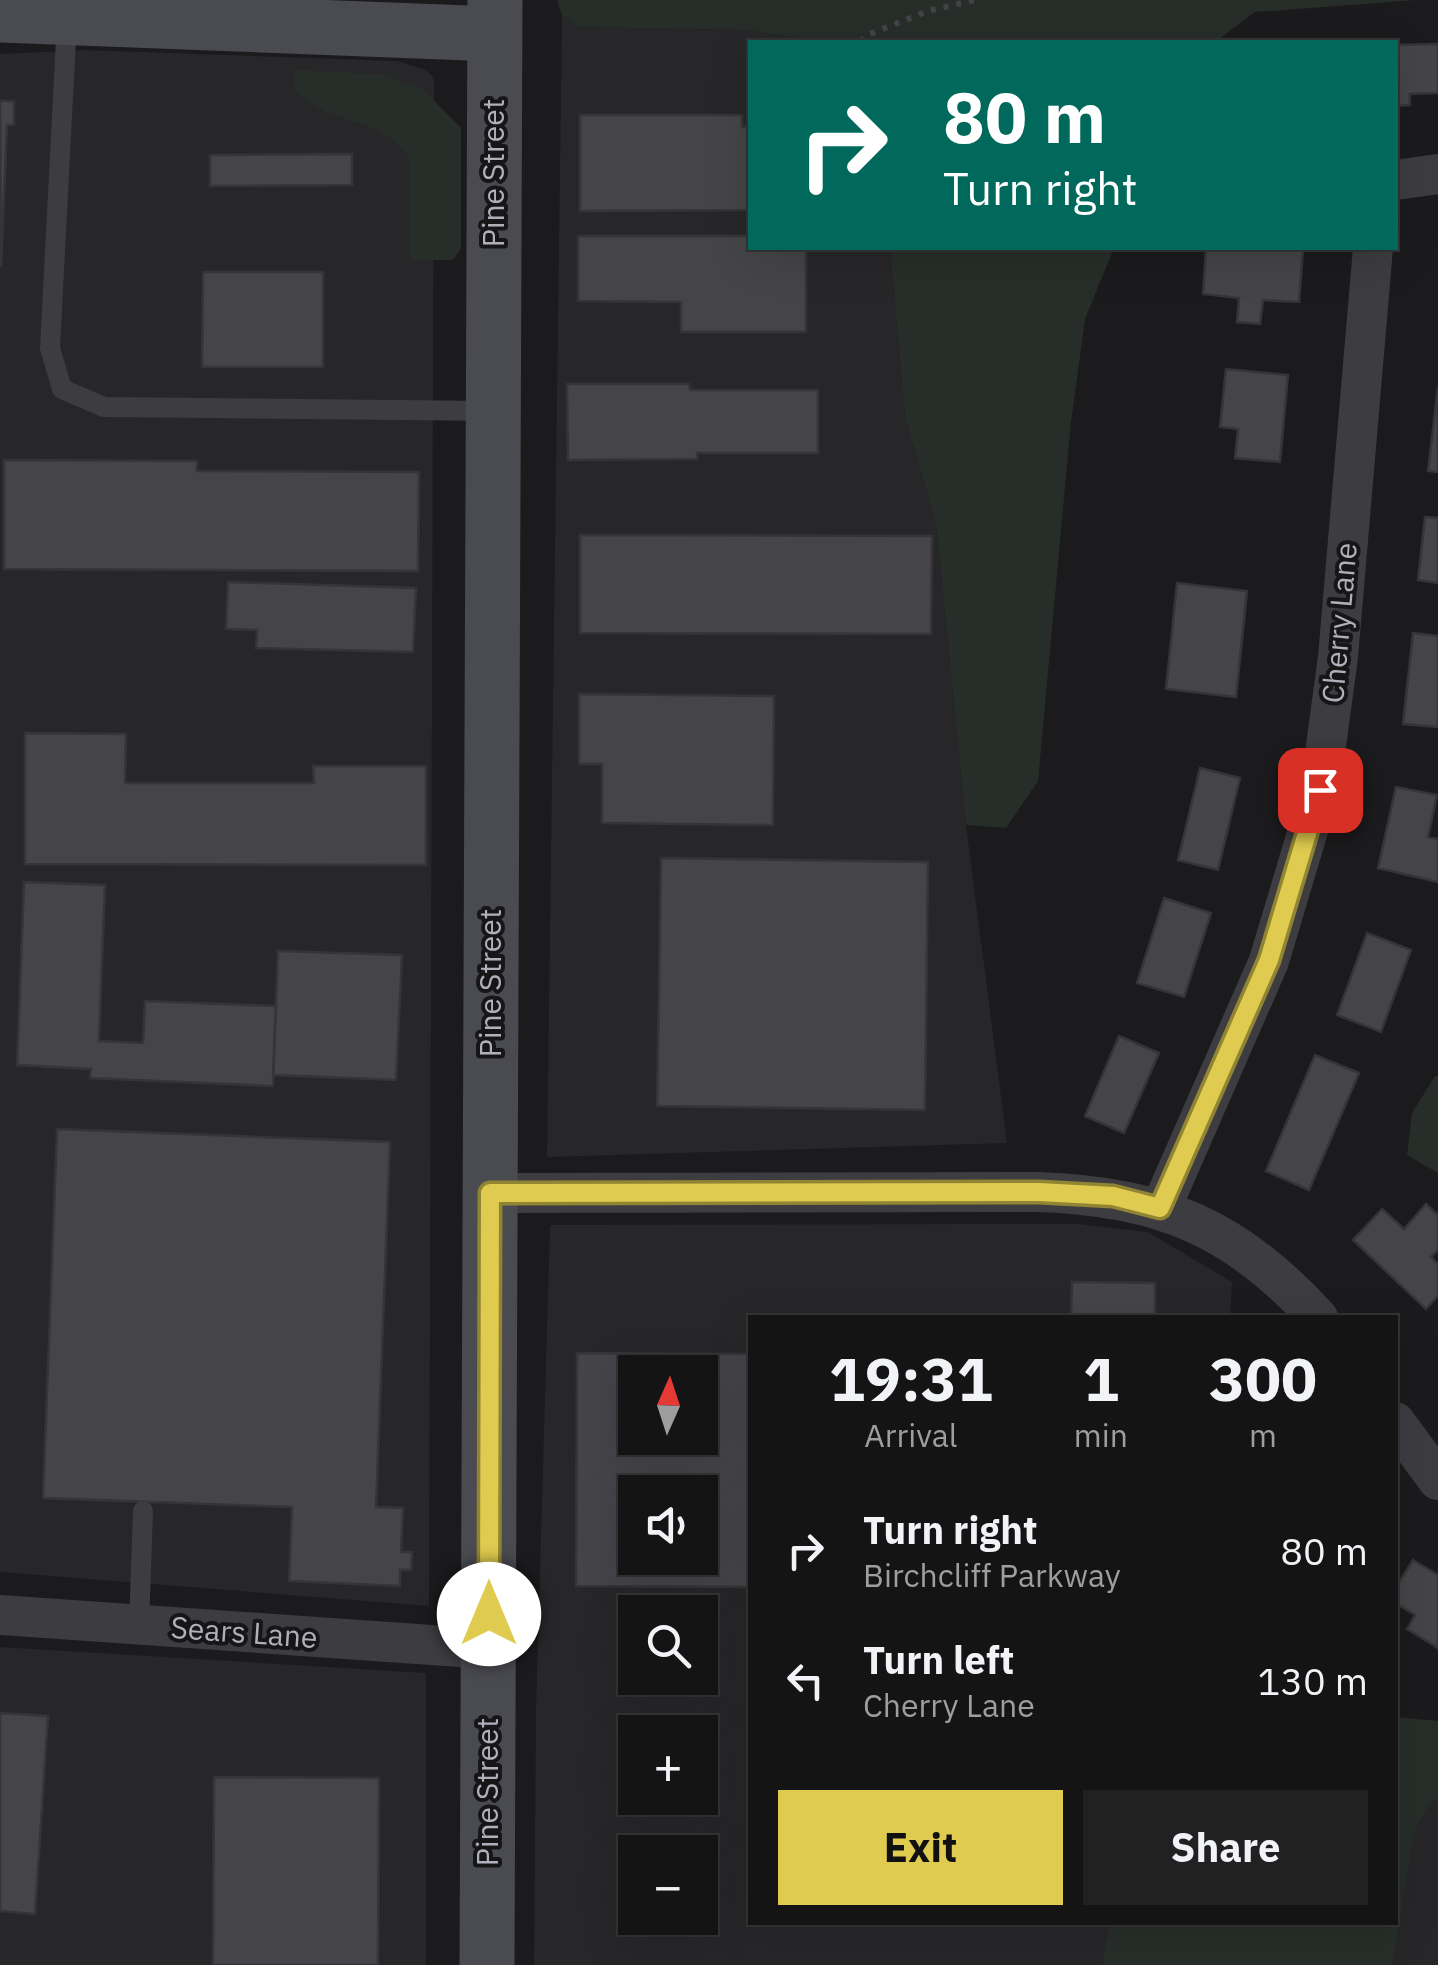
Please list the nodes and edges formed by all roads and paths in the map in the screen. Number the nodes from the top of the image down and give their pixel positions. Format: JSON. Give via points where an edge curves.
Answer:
{"nodes":[{"id":1,"x":974,"y":0,"type":"edge"},
{"id":2,"x":0,"y":15,"type":"edge"},
{"id":3,"x":495,"y":17,"type":"edge"},
{"id":4,"x":68,"y":18,"type":"junction"},
{"id":5,"x":862,"y":40,"type":"edge"},
{"id":6,"x":1438,"y":174,"type":"edge"},
{"id":7,"x":1398,"y":180,"type":"edge"},
{"id":8,"x":1373,"y":250,"type":"edge"},
{"id":9,"x":493,"y":411,"type":"junction"},
{"id":10,"x":490,"y":1193,"type":"junction"},
{"id":11,"x":1160,"y":1208,"type":"junction"},
{"id":12,"x":1315,"y":1315,"type":"edge"},
{"id":13,"x":1398,"y":1426,"type":"edge"},
{"id":14,"x":1438,"y":1480,"type":"edge"},
{"id":15,"x":143,"y":1511,"type":"dead end"},
{"id":16,"x":0,"y":1615,"type":"edge"},
{"id":17,"x":139,"y":1626,"type":"junction"},
{"id":18,"x":489,"y":1649,"type":"junction"},
{"id":19,"x":487,"y":1965,"type":"edge"}],
"edges":[{"from":1,"to":5,"type":"path","via":[[928,10]]},
{"from":2,"to":4,"type":"main road"},
{"from":3,"to":4,"type":"main road"},
{"from":3,"to":9,"type":"main road","name":"Pine Street"},
{"from":4,"to":9,"type":"lane","via":[[50,348],[62,389],[104,407]]},
{"from":6,"to":7,"type":"street"},
{"from":8,"to":11,"type":"street","name":"Cherry Lane","via":[[1320,790],[1269,960]]},
{"from":9,"to":10,"type":"main road","name":"Pine Street"},
{"from":10,"to":11,"type":"street","via":[[1039,1192],[1113,1196]]},
{"from":10,"to":18,"type":"main road","name":"Pine Street"},
{"from":11,"to":12,"type":"street","via":[[1225,1239]]},
{"from":13,"to":14,"type":"street"},
{"from":15,"to":17,"type":"lane"},
{"from":16,"to":17,"type":"street","name":"Sears Lane"},
{"from":17,"to":18,"type":"street","name":"Sears Lane"},
{"from":18,"to":19,"type":"main road","name":"Pine Street"}]}
